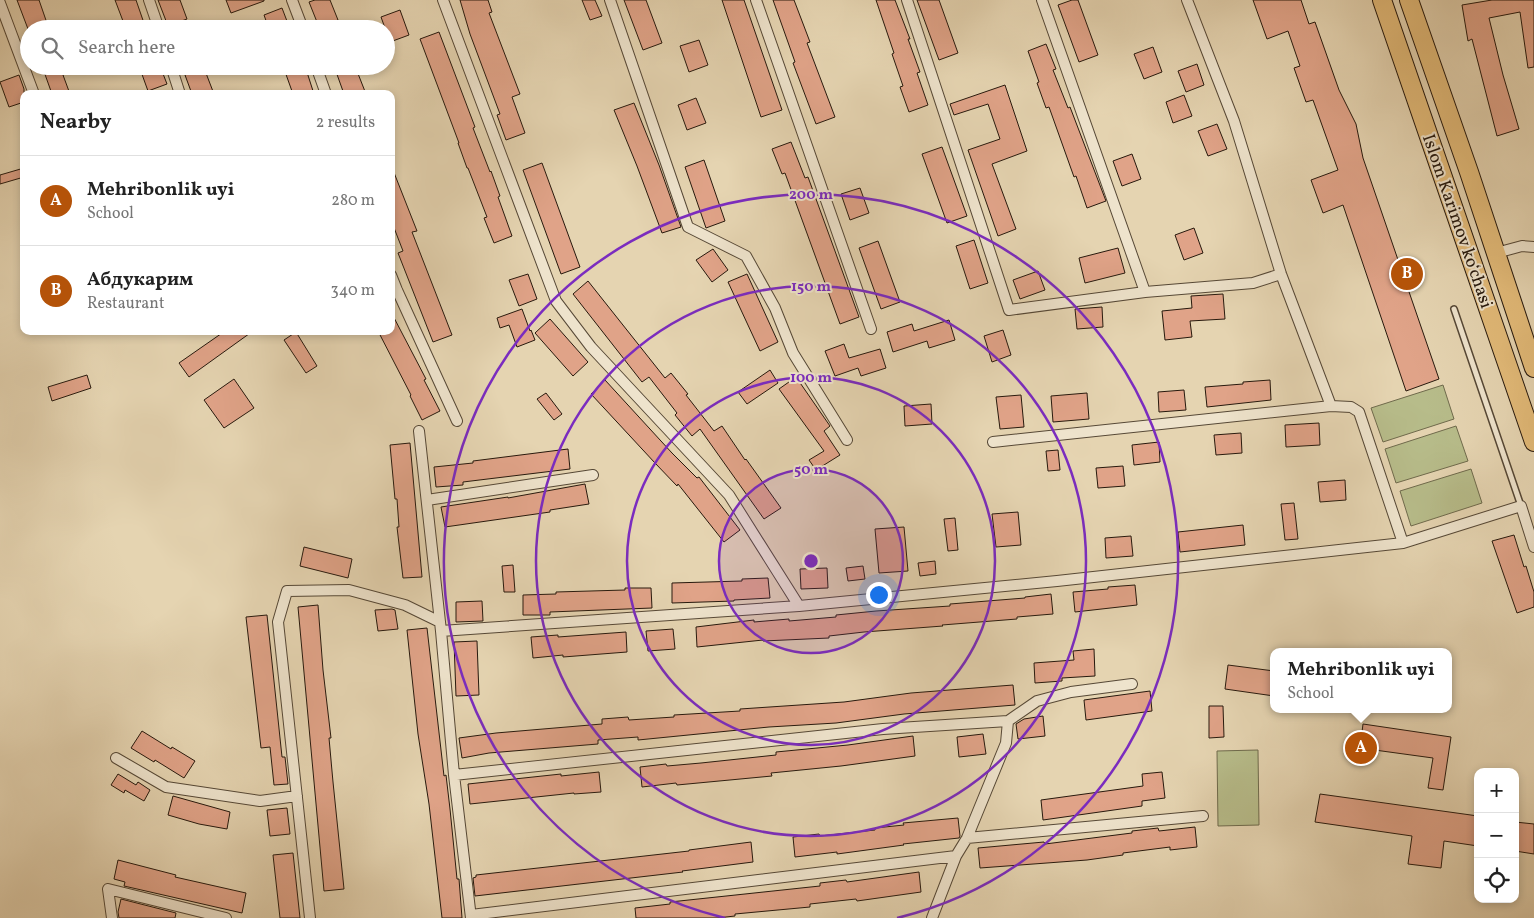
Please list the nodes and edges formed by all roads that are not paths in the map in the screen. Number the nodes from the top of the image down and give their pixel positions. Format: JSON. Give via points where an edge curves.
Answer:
{"nodes":[{"id":1,"x":149,"y":0,"type":"edge"},
{"id":2,"x":292,"y":0,"type":"edge"},
{"id":3,"x":443,"y":0,"type":"edge"},
{"id":4,"x":610,"y":0,"type":"edge"},
{"id":5,"x":756,"y":0,"type":"edge"},
{"id":6,"x":907,"y":0,"type":"edge"},
{"id":7,"x":1042,"y":0,"type":"edge"},
{"id":8,"x":1187,"y":0,"type":"edge"},
{"id":9,"x":1382,"y":0,"type":"edge"},
{"id":10,"x":1409,"y":0,"type":"edge"},
{"id":11,"x":0,"y":3,"type":"edge"},
{"id":12,"x":156,"y":20,"type":"edge"},
{"id":13,"x":300,"y":20,"type":"edge"},
{"id":14,"x":20,"y":57,"type":"edge"},
{"id":15,"x":27,"y":75,"type":"edge"},
{"id":16,"x":174,"y":75,"type":"edge"},
{"id":17,"x":319,"y":75,"type":"edge"},
{"id":18,"x":33,"y":90,"type":"edge"},
{"id":19,"x":179,"y":90,"type":"edge"},
{"id":20,"x":325,"y":90,"type":"edge"},
{"id":21,"x":1534,"y":247,"type":"edge"},
{"id":22,"x":1496,"y":253,"type":"junction"},
{"id":23,"x":1281,"y":274,"type":"junction"},
{"id":24,"x":395,"y":283,"type":"edge"},
{"id":25,"x":1145,"y":292,"type":"junction"},
{"id":26,"x":1454,"y":309,"type":"dead end"},
{"id":27,"x":870,"y":329,"type":"dead end"},
{"id":28,"x":1534,"y":368,"type":"edge"},
{"id":29,"x":1331,"y":406,"type":"junction"},
{"id":30,"x":1530,"y":412,"type":"edge"},
{"id":31,"x":457,"y":421,"type":"dead end"},
{"id":32,"x":419,"y":432,"type":"dead end"},
{"id":33,"x":847,"y":440,"type":"dead end"},
{"id":34,"x":993,"y":442,"type":"dead end"},
{"id":35,"x":1534,"y":442,"type":"edge"},
{"id":36,"x":593,"y":475,"type":"dead end"},
{"id":37,"x":427,"y":500,"type":"junction"},
{"id":38,"x":1521,"y":506,"type":"junction"},
{"id":39,"x":1403,"y":543,"type":"junction"},
{"id":40,"x":1534,"y":547,"type":"edge"},
{"id":41,"x":799,"y":606,"type":"junction"},
{"id":42,"x":441,"y":627,"type":"junction"},
{"id":43,"x":1132,"y":684,"type":"dead end"},
{"id":44,"x":1008,"y":721,"type":"junction"},
{"id":45,"x":116,"y":758,"type":"dead end"},
{"id":46,"x":454,"y":775,"type":"junction"},
{"id":47,"x":297,"y":796,"type":"junction"},
{"id":48,"x":1203,"y":816,"type":"dead end"},
{"id":49,"x":967,"y":838,"type":"junction"},
{"id":50,"x":956,"y":856,"type":"junction"},
{"id":51,"x":471,"y":917,"type":"edge"},
{"id":52,"x":112,"y":918,"type":"edge"},
{"id":53,"x":226,"y":918,"type":"edge"},
{"id":54,"x":310,"y":918,"type":"edge"},
{"id":55,"x":932,"y":918,"type":"edge"}],
"edges":[{"from":1,"to":12,"type":"street"},
{"from":2,"to":13,"type":"street"},
{"from":3,"to":41,"type":"street","via":[[556,301],[592,347],[729,495]]},
{"from":4,"to":33,"type":"street","via":[[688,227],[746,256],[775,308],[793,353]]},
{"from":5,"to":27,"type":"street"},
{"from":6,"to":25,"type":"street","via":[[1009,310]]},
{"from":7,"to":25,"type":"street"},
{"from":8,"to":23,"type":"street","via":[[1234,121]]},
{"from":9,"to":30,"type":"highway","name":"Islom Karimov ko‘chasi"},
{"from":10,"to":22,"type":"highway","name":"Islom Karimov ko‘chasi"},
{"from":11,"to":14,"type":"street"},
{"from":15,"to":18,"type":"street"},
{"from":16,"to":19,"type":"street"},
{"from":17,"to":20,"type":"street"},
{"from":21,"to":22,"type":"street","via":[[1522,246]]},
{"from":22,"to":28,"type":"highway","name":"Islom Karimov ko‘chasi"},
{"from":23,"to":25,"type":"street","via":[[1254,282]]},
{"from":23,"to":29,"type":"street"},
{"from":24,"to":31,"type":"street"},
{"from":26,"to":38,"type":"lane"},
{"from":29,"to":34,"type":"street"},
{"from":29,"to":39,"type":"street","via":[[1351,407],[1359,412]]},
{"from":30,"to":35,"type":"highway","name":"Islom Karimov ko‘chasi"},
{"from":32,"to":37,"type":"street"},
{"from":36,"to":37,"type":"street"},
{"from":37,"to":42,"type":"street"},
{"from":38,"to":39,"type":"street"},
{"from":38,"to":40,"type":"street"},
{"from":39,"to":41,"type":"street","via":[[1057,582]]},
{"from":41,"to":42,"type":"street"},
{"from":42,"to":46,"type":"street"},
{"from":42,"to":47,"type":"street","via":[[405,605],[349,590],[287,591],[278,622]]},
{"from":43,"to":44,"type":"street","via":[[1038,700]]},
{"from":44,"to":46,"type":"street","via":[[883,730]]},
{"from":44,"to":49,"type":"street","via":[[1006,743]]},
{"from":45,"to":47,"type":"street","via":[[166,787],[260,801]]},
{"from":46,"to":51,"type":"street"},
{"from":47,"to":54,"type":"street"},
{"from":48,"to":49,"type":"street"},
{"from":49,"to":50,"type":"street"},
{"from":50,"to":51,"type":"street"},
{"from":50,"to":55,"type":"street"},
{"from":52,"to":53,"type":"street","via":[[108,889]]}]}
